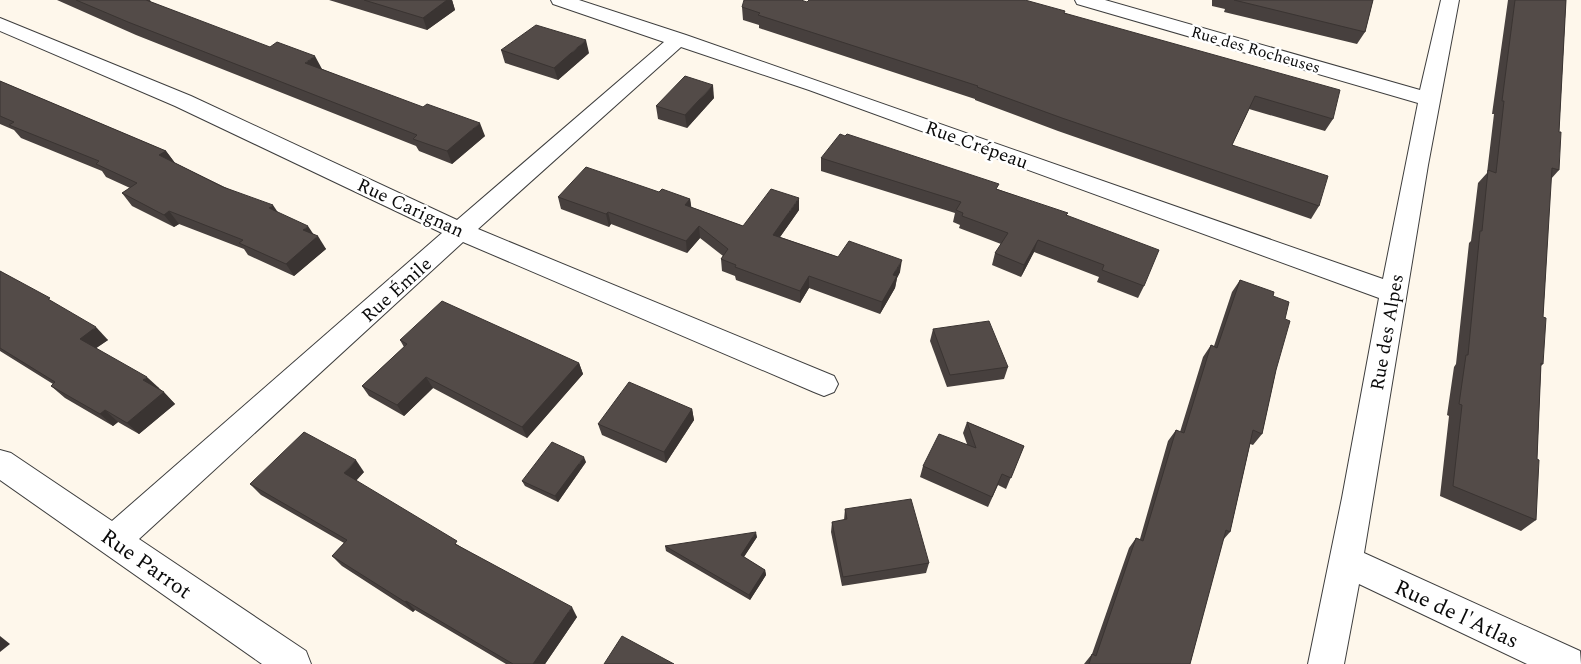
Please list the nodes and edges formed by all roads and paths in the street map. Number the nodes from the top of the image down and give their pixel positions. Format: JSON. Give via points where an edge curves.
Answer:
{"nodes":[{"id":1,"x":560,"y":0,"type":"edge"},
{"id":2,"x":1084,"y":0,"type":"edge"},
{"id":3,"x":1450,"y":0,"type":"edge"},
{"id":4,"x":0,"y":24,"type":"edge"},
{"id":5,"x":679,"y":39,"type":"junction"},
{"id":6,"x":1428,"y":99,"type":"junction"},
{"id":7,"x":460,"y":231,"type":"junction"},
{"id":8,"x":1392,"y":293,"type":"junction"},
{"id":9,"x":824,"y":384,"type":"dead end"},
{"id":10,"x":0,"y":463,"type":"edge"},
{"id":11,"x":114,"y":540,"type":"junction"},
{"id":12,"x":1347,"y":562,"type":"junction"},
{"id":13,"x":293,"y":664,"type":"edge"},
{"id":14,"x":1326,"y":664,"type":"edge"},
{"id":15,"x":1567,"y":664,"type":"edge"}],
"edges":[{"from":1,"to":5,"type":"street","name":"Rue Crépeau"},
{"from":2,"to":6,"type":"street","name":"Rue des Rocheuses"},
{"from":3,"to":6,"type":"street","name":"Rue des Alpes"},
{"from":4,"to":7,"type":"street","name":"Rue Carignan","via":[[183,101]]},
{"from":5,"to":7,"type":"street","name":"Rue Émile"},
{"from":5,"to":8,"type":"street","name":"Rue Crépeau"},
{"from":6,"to":8,"type":"street","name":"Rue des Alpes"},
{"from":7,"to":9,"type":"street","name":"Rue Carignan"},
{"from":7,"to":11,"type":"street","name":"Rue Émile"},
{"from":8,"to":12,"type":"street","name":"Rue des Alpes"},
{"from":10,"to":11,"type":"street","name":"Rue Parrot"},
{"from":11,"to":13,"type":"street","name":"Rue Parrot"},
{"from":12,"to":14,"type":"street","name":"Rue des Alpes"},
{"from":12,"to":15,"type":"street","name":"Rue de l'Atlas"}]}
